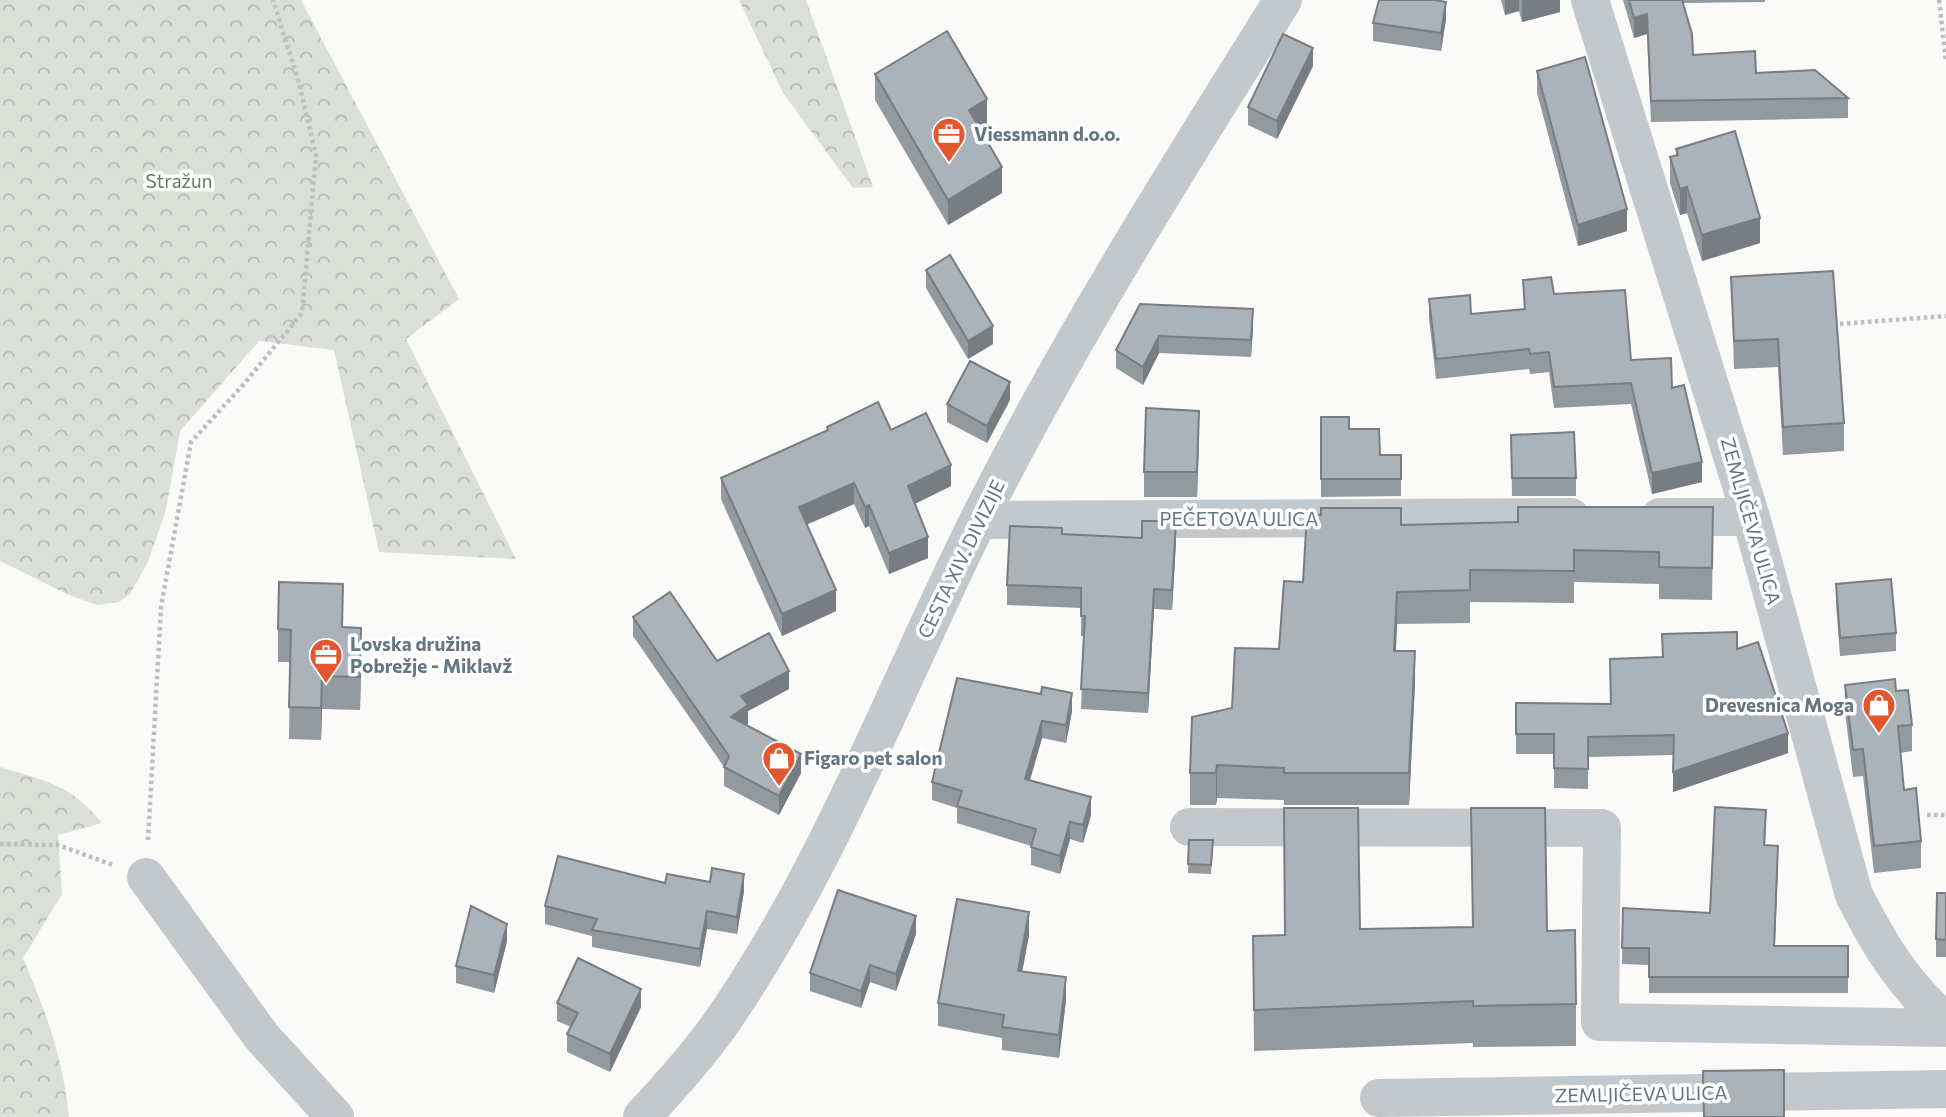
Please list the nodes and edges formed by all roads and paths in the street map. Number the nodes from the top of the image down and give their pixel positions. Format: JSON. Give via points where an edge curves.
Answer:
{"nodes":[{"id":1,"x":274,"y":0,"type":"edge"},
{"id":2,"x":1283,"y":0,"type":"edge"},
{"id":3,"x":1590,"y":0,"type":"edge"},
{"id":4,"x":1938,"y":0,"type":"edge"},
{"id":5,"x":1946,"y":62,"type":"edge"},
{"id":6,"x":1946,"y":316,"type":"edge"},
{"id":7,"x":1840,"y":324,"type":"edge"},
{"id":8,"x":1751,"y":517,"type":"junction"},
{"id":9,"x":979,"y":520,"type":"junction"},
{"id":10,"x":1946,"y":815,"type":"edge"},
{"id":11,"x":1927,"y":816,"type":"dead end"},
{"id":12,"x":1189,"y":827,"type":"dead end"},
{"id":13,"x":0,"y":845,"type":"edge"},
{"id":14,"x":146,"y":877,"type":"junction"},
{"id":15,"x":1946,"y":1021,"type":"edge"},
{"id":16,"x":1946,"y":1028,"type":"edge"},
{"id":17,"x":1946,"y":1089,"type":"edge"},
{"id":18,"x":1379,"y":1098,"type":"dead end"},
{"id":19,"x":335,"y":1117,"type":"edge"},
{"id":20,"x":642,"y":1117,"type":"edge"}],
"edges":[{"from":1,"to":14,"type":"path","via":[[316,156],[302,313],[191,442],[161,607]]},
{"from":2,"to":9,"type":"street","name":"CESTA XIV. DIVIZIJE","via":[[1111,277],[1031,415]]},
{"from":3,"to":8,"type":"street","name":"ZEMLJIČEVA ULICA"},
{"from":4,"to":5,"type":"path"},
{"from":6,"to":7,"type":"path"},
{"from":8,"to":9,"type":"street","name":"PEČETOVA ULICA"},
{"from":8,"to":15,"type":"street","name":"ZEMLJIČEVA ULICA","via":[[1854,895],[1884,953],[1921,999]]},
{"from":9,"to":20,"type":"street","name":"CESTA XIV. DIVIZIJE","via":[[853,788],[782,925],[720,1024]]},
{"from":10,"to":11,"type":"path"},
{"from":12,"to":16,"type":"street","via":[[1602,828],[1600,1022]]},
{"from":13,"to":14,"type":"path","via":[[58,845]]},
{"from":14,"to":19,"type":"street","via":[[262,1037]]},
{"from":17,"to":18,"type":"street","name":"ZEMLJIČEVA ULICA"}]}
